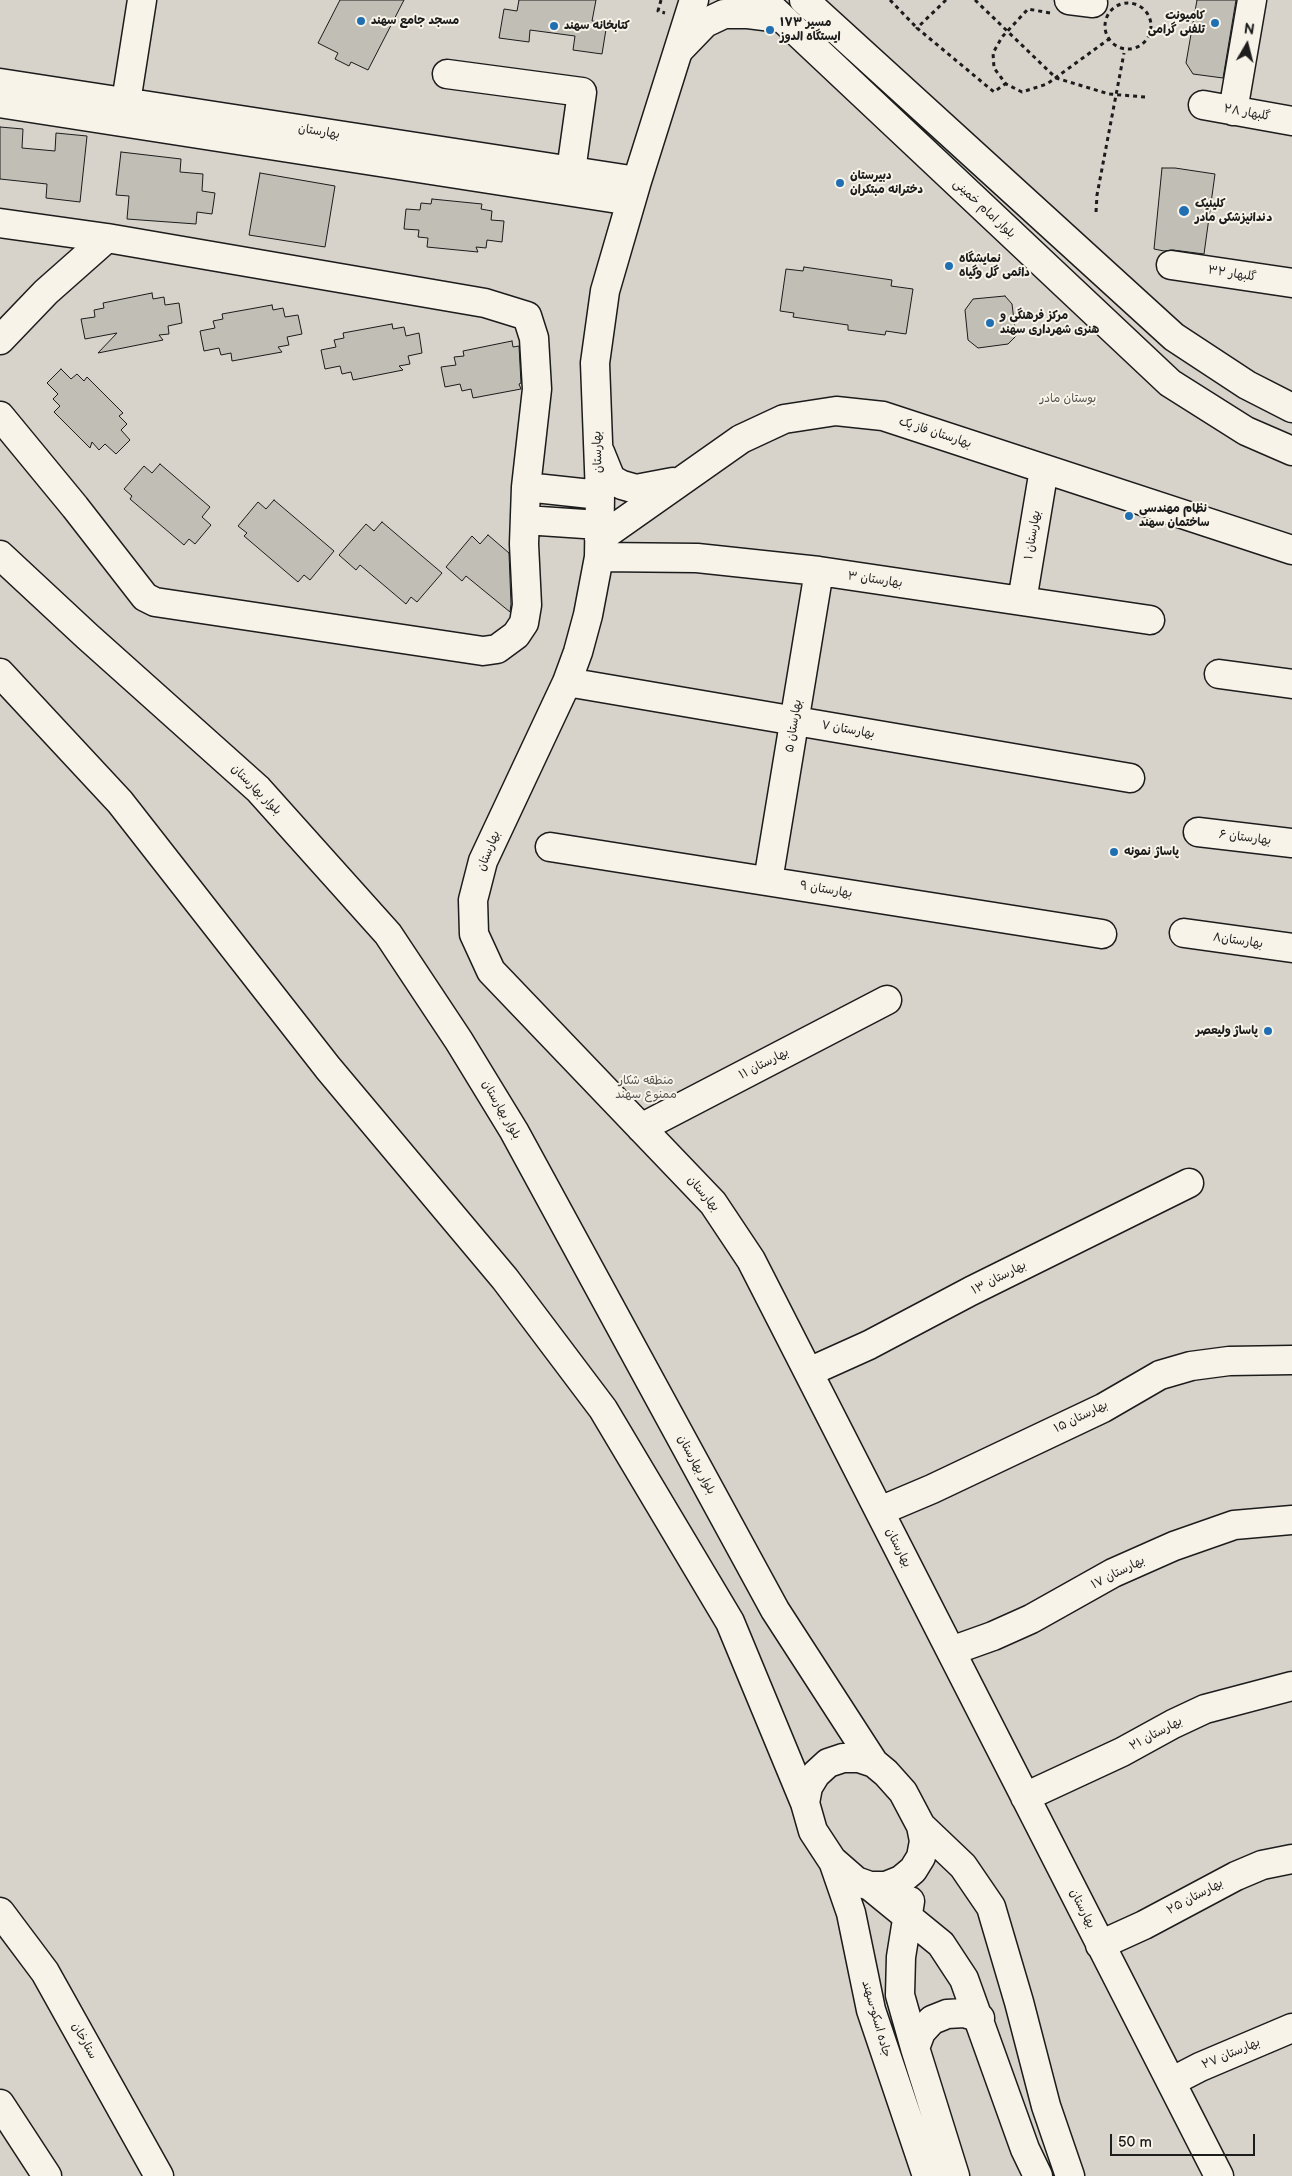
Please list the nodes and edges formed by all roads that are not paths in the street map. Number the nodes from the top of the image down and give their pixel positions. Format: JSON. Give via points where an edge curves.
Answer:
{"nodes":[{"id":1,"x":142,"y":0,"type":"edge"},
{"id":2,"x":694,"y":0,"type":"edge"},
{"id":3,"x":804,"y":0,"type":"edge"},
{"id":4,"x":1252,"y":0,"type":"edge"},
{"id":5,"x":772,"y":9,"type":"edge"},
{"id":6,"x":679,"y":50,"type":"junction"},
{"id":7,"x":447,"y":74,"type":"dead end"},
{"id":8,"x":0,"y":83,"type":"edge"},
{"id":9,"x":126,"y":102,"type":"junction"},
{"id":10,"x":0,"y":103,"type":"edge"},
{"id":11,"x":1203,"y":105,"type":"dead end"},
{"id":12,"x":1233,"y":111,"type":"junction"},
{"id":13,"x":1292,"y":121,"type":"edge"},
{"id":14,"x":571,"y":171,"type":"junction"},
{"id":15,"x":634,"y":191,"type":"junction"},
{"id":16,"x":0,"y":223,"type":"edge"},
{"id":17,"x":107,"y":238,"type":"junction"},
{"id":18,"x":1171,"y":265,"type":"dead end"},
{"id":19,"x":1292,"y":283,"type":"edge"},
{"id":20,"x":0,"y":340,"type":"edge"},
{"id":21,"x":1292,"y":408,"type":"edge"},
{"id":22,"x":0,"y":416,"type":"edge"},
{"id":23,"x":597,"y":441,"type":"junction"},
{"id":24,"x":1292,"y":452,"type":"edge"},
{"id":25,"x":1044,"y":469,"type":"junction"},
{"id":26,"x":684,"y":478,"type":"junction"},
{"id":27,"x":526,"y":487,"type":"junction"},
{"id":28,"x":600,"y":495,"type":"junction"},
{"id":29,"x":525,"y":520,"type":"junction"},
{"id":30,"x":599,"y":540,"type":"junction"},
{"id":31,"x":1292,"y":550,"type":"edge"},
{"id":32,"x":0,"y":555,"type":"edge"},
{"id":33,"x":819,"y":571,"type":"junction"},
{"id":34,"x":1022,"y":601,"type":"junction"},
{"id":35,"x":1150,"y":620,"type":"dead end"},
{"id":36,"x":0,"y":673,"type":"edge"},
{"id":37,"x":1219,"y":674,"type":"dead end"},
{"id":38,"x":567,"y":682,"type":"junction"},
{"id":39,"x":1292,"y":684,"type":"edge"},
{"id":40,"x":794,"y":722,"type":"junction"},
{"id":41,"x":1130,"y":778,"type":"dead end"},
{"id":42,"x":1198,"y":832,"type":"dead end"},
{"id":43,"x":1292,"y":843,"type":"edge"},
{"id":44,"x":550,"y":847,"type":"dead end"},
{"id":45,"x":768,"y":881,"type":"junction"},
{"id":46,"x":1184,"y":933,"type":"dead end"},
{"id":47,"x":1102,"y":934,"type":"dead end"},
{"id":48,"x":1292,"y":948,"type":"edge"},
{"id":49,"x":887,"y":1000,"type":"dead end"},
{"id":50,"x":641,"y":1128,"type":"junction"},
{"id":51,"x":1189,"y":1183,"type":"dead end"},
{"id":52,"x":1292,"y":1360,"type":"edge"},
{"id":53,"x":809,"y":1372,"type":"junction"},
{"id":54,"x":880,"y":1511,"type":"junction"},
{"id":55,"x":1292,"y":1520,"type":"edge"},
{"id":56,"x":951,"y":1651,"type":"junction"},
{"id":57,"x":1292,"y":1686,"type":"edge"},
{"id":58,"x":874,"y":1763,"type":"junction"},
{"id":59,"x":1025,"y":1797,"type":"junction"},
{"id":60,"x":806,"y":1803,"type":"junction"},
{"id":61,"x":921,"y":1826,"type":"junction"},
{"id":62,"x":1292,"y":1858,"type":"edge"},
{"id":63,"x":832,"y":1860,"type":"junction"},
{"id":64,"x":913,"y":1870,"type":"junction"},
{"id":65,"x":870,"y":1886,"type":"junction"},
{"id":66,"x":0,"y":1912,"type":"edge"},
{"id":67,"x":908,"y":1916,"type":"junction"},
{"id":68,"x":1100,"y":1945,"type":"junction"},
{"id":69,"x":980,"y":2018,"type":"junction"},
{"id":70,"x":1292,"y":2028,"type":"edge"},
{"id":71,"x":915,"y":2048,"type":"junction"},
{"id":72,"x":1171,"y":2082,"type":"junction"},
{"id":73,"x":0,"y":2104,"type":"edge"},
{"id":74,"x":47,"y":2176,"type":"edge"},
{"id":75,"x":159,"y":2176,"type":"edge"},
{"id":76,"x":927,"y":2176,"type":"edge"},
{"id":77,"x":955,"y":2176,"type":"edge"},
{"id":78,"x":1038,"y":2176,"type":"edge"},
{"id":79,"x":1070,"y":2176,"type":"edge"},
{"id":80,"x":1219,"y":2176,"type":"edge"}],
"edges":[{"from":1,"to":9,"type":"street"},
{"from":2,"to":6,"type":"street","name":"بهارستان"},
{"from":3,"to":21,"type":"street","via":[[1174,338],[1247,385]]},
{"from":4,"to":12,"type":"street"},
{"from":5,"to":6,"type":"street","via":[[724,14],[705,23]]},
{"from":5,"to":24,"type":"street","name":"بلوار امام خمینی","via":[[1170,383],[1246,431]]},
{"from":6,"to":15,"type":"street","name":"بهارستان"},
{"from":7,"to":14,"type":"street","via":[[582,92]]},
{"from":8,"to":9,"type":"street","name":"بهارستان"},
{"from":9,"to":14,"type":"street","name":"بهارستان"},
{"from":10,"to":15,"type":"street","name":"بهارستان"},
{"from":11,"to":12,"type":"street","name":"گلبهار ۲۸"},
{"from":12,"to":13,"type":"street","name":"گلبهار ۲۸"},
{"from":14,"to":15,"type":"street","name":"بهارستان"},
{"from":15,"to":23,"type":"street","name":"بهارستان","via":[[606,291],[595,363]]},
{"from":16,"to":17,"type":"street"},
{"from":17,"to":20,"type":"street","via":[[46,292]]},
{"from":17,"to":27,"type":"street","via":[[485,303],[527,316],[534,338],[537,388]]},
{"from":18,"to":19,"type":"street","name":"گلبهار ۳۲"},
{"from":22,"to":29,"type":"street","via":[[145,597],[166,605],[484,651],[497,649],[516,636],[524,623],[527,605]]},
{"from":23,"to":26,"type":"street","via":[[609,474],[622,485],[648,488]]},
{"from":23,"to":28,"type":"street","name":"بهارستان"},
{"from":25,"to":26,"type":"street","name":"بهارستان فاز یک","via":[[882,416],[836,411],[784,419],[740,439]]},
{"from":25,"to":31,"type":"street","name":"بهارستان فاز یک"},
{"from":25,"to":34,"type":"street","name":"بهارستان ۱"},
{"from":26,"to":30,"type":"street","name":"بهارستان فاز یک"},
{"from":27,"to":28,"type":"street"},
{"from":27,"to":29,"type":"street"},
{"from":28,"to":30,"type":"street","name":"بهارستان"},
{"from":29,"to":30,"type":"street","name":"بهارستان ۳"},
{"from":30,"to":33,"type":"street","name":"بهارستان ۳","via":[[697,558]]},
{"from":30,"to":38,"type":"street","name":"بهارستان","via":[[588,615]]},
{"from":32,"to":58,"type":"street","name":"بلوار بهارستان","via":[[258,789],[388,934],[514,1131],[775,1610]]},
{"from":33,"to":34,"type":"street","name":"بهارستان ۳"},
{"from":33,"to":40,"type":"street","name":"بهارستان ۵"},
{"from":34,"to":35,"type":"street","name":"بهارستان ۳"},
{"from":36,"to":60,"type":"street","via":[[120,802],[328,1068],[505,1279],[603,1409],[730,1622]]},
{"from":37,"to":39,"type":"street"},
{"from":38,"to":40,"type":"street","name":"بهارستان ۷"},
{"from":38,"to":50,"type":"street","name":"بهارستان","via":[[483,861],[473,900],[474,934],[491,971]]},
{"from":40,"to":41,"type":"street","name":"بهارستان ۷"},
{"from":40,"to":45,"type":"street","name":"بهارستان ۵"},
{"from":42,"to":43,"type":"street","name":"بهارستان ۶"},
{"from":44,"to":45,"type":"street","name":"بهارستان ۹"},
{"from":45,"to":47,"type":"street","name":"بهارستان ۹"},
{"from":46,"to":48,"type":"street","name":"بهارستان۸"},
{"from":49,"to":50,"type":"street","name":"بهارستان ۱۱"},
{"from":50,"to":53,"type":"street","name":"بهارستان","via":[[712,1203],[751,1260]]},
{"from":51,"to":53,"type":"street","name":"بهارستان ۱۳"},
{"from":52,"to":54,"type":"street","name":"بهارستان ۱۵","via":[[1229,1361],[1191,1366],[1160,1375],[1103,1408],[932,1490]]},
{"from":53,"to":54,"type":"street","name":"بهارستان"},
{"from":54,"to":56,"type":"street","name":"بهارستان"},
{"from":55,"to":56,"type":"street","name":"بهارستان ۱۷","via":[[1234,1525],[1174,1546],[1113,1573],[1031,1619]]},
{"from":56,"to":59,"type":"street","name":"بهارستان"},
{"from":57,"to":59,"type":"street","name":"بهارستان ۲۱","via":[[1205,1709]]},
{"from":58,"to":60,"type":"street","via":[[859,1758],[843,1758],[828,1764],[808,1787]]},
{"from":58,"to":61,"type":"street","via":[[903,1792]]},
{"from":59,"to":68,"type":"street","name":"بهارستان"},
{"from":60,"to":63,"type":"street","via":[[813,1830]]},
{"from":61,"to":64,"type":"street","via":[[924,1841],[921,1857]]},
{"from":61,"to":79,"type":"street","via":[[962,1866],[991,1907],[1046,2106]]},
{"from":62,"to":68,"type":"street","name":"بهارستان ۲۵","via":[[1262,1865],[1236,1876]]},
{"from":63,"to":65,"type":"street","via":[[856,1881]]},
{"from":63,"to":76,"type":"street","name":"جاده اسکو-سهند","via":[[850,1912],[871,2010]]},
{"from":64,"to":65,"type":"street","via":[[886,1886]]},
{"from":64,"to":67,"type":"street"},
{"from":65,"to":67,"type":"street"},
{"from":66,"to":75,"type":"street","name":"ستارخان","via":[[45,1972]]},
{"from":67,"to":69,"type":"street","via":[[941,1944],[964,1979]]},
{"from":67,"to":71,"type":"street","via":[[901,1957],[900,1995]]},
{"from":68,"to":72,"type":"street","name":"بهارستان"},
{"from":69,"to":71,"type":"street","via":[[964,2013],[932,2020],[921,2032]]},
{"from":69,"to":78,"type":"street","via":[[1025,2149]]},
{"from":70,"to":72,"type":"street","name":"بهارستان ۲۷"},
{"from":71,"to":77,"type":"street"},
{"from":72,"to":80,"type":"street","name":"بهارستان"},
{"from":73,"to":74,"type":"street"}]}
